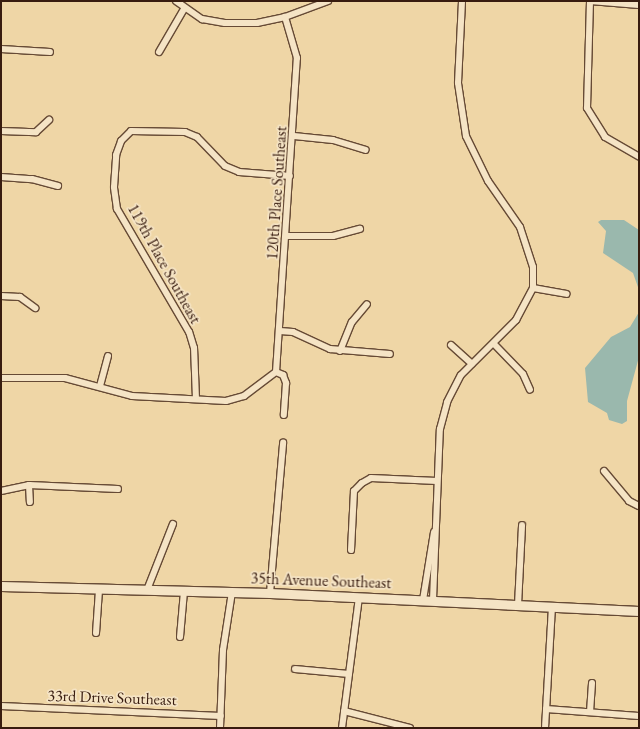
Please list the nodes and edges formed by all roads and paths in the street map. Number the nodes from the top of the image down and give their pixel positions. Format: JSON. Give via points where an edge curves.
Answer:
{"nodes":[{"id":1,"x":176,"y":1,"type":"edge"},
{"id":2,"x":328,"y":1,"type":"edge"},
{"id":3,"x":462,"y":1,"type":"edge"},
{"id":4,"x":590,"y":1,"type":"edge"},
{"id":5,"x":639,"y":5,"type":"edge"},
{"id":6,"x":184,"y":9,"type":"junction"},
{"id":7,"x":285,"y":16,"type":"junction"},
{"id":8,"x":1,"y":49,"type":"edge"},
{"id":9,"x":50,"y":52,"type":"dead end"},
{"id":10,"x":159,"y":52,"type":"dead end"},
{"id":11,"x":49,"y":120,"type":"dead end"},
{"id":12,"x":1,"y":131,"type":"edge"},
{"id":13,"x":294,"y":136,"type":"junction"},
{"id":14,"x":366,"y":150,"type":"dead end"},
{"id":15,"x":639,"y":157,"type":"edge"},
{"id":16,"x":290,"y":176,"type":"junction"},
{"id":17,"x":1,"y":177,"type":"edge"},
{"id":18,"x":58,"y":186,"type":"dead end"},
{"id":19,"x":360,"y":229,"type":"dead end"},
{"id":20,"x":287,"y":236,"type":"junction"},
{"id":21,"x":533,"y":288,"type":"junction"},
{"id":22,"x":566,"y":294,"type":"dead end"},
{"id":23,"x":1,"y":296,"type":"edge"},
{"id":24,"x":367,"y":304,"type":"dead end"},
{"id":25,"x":35,"y":308,"type":"dead end"},
{"id":26,"x":280,"y":331,"type":"junction"},
{"id":27,"x":451,"y":345,"type":"dead end"},
{"id":28,"x":495,"y":345,"type":"junction"},
{"id":29,"x":340,"y":351,"type":"junction"},
{"id":30,"x":390,"y":354,"type":"dead end"},
{"id":31,"x":108,"y":356,"type":"dead end"},
{"id":32,"x":472,"y":364,"type":"junction"},
{"id":33,"x":276,"y":372,"type":"junction"},
{"id":34,"x":1,"y":378,"type":"edge"},
{"id":35,"x":100,"y":386,"type":"junction"},
{"id":36,"x":530,"y":390,"type":"dead end"},
{"id":37,"x":196,"y":399,"type":"junction"},
{"id":38,"x":284,"y":415,"type":"dead end"},
{"id":39,"x":283,"y":443,"type":"dead end"},
{"id":40,"x":604,"y":471,"type":"dead end"},
{"id":41,"x":437,"y":481,"type":"junction"},
{"id":42,"x":29,"y":485,"type":"junction"},
{"id":43,"x":118,"y":489,"type":"dead end"},
{"id":44,"x":1,"y":490,"type":"edge"},
{"id":45,"x":30,"y":502,"type":"dead end"},
{"id":46,"x":639,"y":506,"type":"edge"},
{"id":47,"x":173,"y":524,"type":"dead end"},
{"id":48,"x":522,"y":525,"type":"dead end"},
{"id":49,"x":434,"y":532,"type":"junction"},
{"id":50,"x":351,"y":550,"type":"dead end"},
{"id":51,"x":1,"y":586,"type":"edge"},
{"id":52,"x":99,"y":590,"type":"junction"},
{"id":53,"x":147,"y":590,"type":"junction"},
{"id":54,"x":184,"y":590,"type":"junction"},
{"id":55,"x":232,"y":592,"type":"junction"},
{"id":56,"x":270,"y":593,"type":"junction"},
{"id":57,"x":359,"y":597,"type":"junction"},
{"id":58,"x":423,"y":600,"type":"junction"},
{"id":59,"x":433,"y":600,"type":"junction"},
{"id":60,"x":518,"y":605,"type":"junction"},
{"id":61,"x":552,"y":606,"type":"junction"},
{"id":62,"x":639,"y":611,"type":"edge"},
{"id":63,"x":96,"y":633,"type":"dead end"},
{"id":64,"x":180,"y":637,"type":"dead end"},
{"id":65,"x":295,"y":669,"type":"dead end"},
{"id":66,"x":349,"y":674,"type":"junction"},
{"id":67,"x":592,"y":683,"type":"dead end"},
{"id":68,"x":1,"y":706,"type":"edge"},
{"id":69,"x":546,"y":709,"type":"junction"},
{"id":70,"x":344,"y":711,"type":"junction"},
{"id":71,"x":590,"y":712,"type":"junction"},
{"id":72,"x":221,"y":716,"type":"junction"},
{"id":73,"x":639,"y":716,"type":"edge"},
{"id":74,"x":220,"y":728,"type":"edge"},
{"id":75,"x":342,"y":728,"type":"edge"},
{"id":76,"x":410,"y":728,"type":"edge"},
{"id":77,"x":545,"y":728,"type":"edge"}],
"edges":[{"from":1,"to":6,"type":"street"},
{"from":2,"to":7,"type":"street"},
{"from":3,"to":21,"type":"street","via":[[458,83],[466,136],[488,181],[520,227],[533,267]]},
{"from":4,"to":5,"type":"street"},
{"from":4,"to":15,"type":"street","via":[[585,86],[587,108],[595,125],[605,137]]},
{"from":6,"to":7,"type":"street","via":[[225,24],[257,23]]},
{"from":6,"to":10,"type":"street"},
{"from":7,"to":13,"type":"street","name":"120th Place Southeast","via":[[297,58]]},
{"from":8,"to":9,"type":"street"},
{"from":11,"to":12,"type":"street","via":[[36,132]]},
{"from":13,"to":14,"type":"street","via":[[333,140]]},
{"from":13,"to":16,"type":"street","name":"120th Place Southeast"},
{"from":16,"to":20,"type":"street","name":"120th Place Southeast"},
{"from":16,"to":37,"type":"street","name":"119th Place Southeast","via":[[239,172],[225,166],[197,136],[184,132],[131,131],[121,141],[116,154],[114,187],[117,209],[189,332],[194,348]]},
{"from":17,"to":18,"type":"street","via":[[32,179]]},
{"from":19,"to":20,"type":"street","via":[[333,236]]},
{"from":20,"to":26,"type":"street","name":"120th Place Southeast"},
{"from":21,"to":22,"type":"street"},
{"from":21,"to":28,"type":"street","via":[[516,320]]},
{"from":23,"to":25,"type":"street","via":[[20,297]]},
{"from":24,"to":29,"type":"street","via":[[352,322]]},
{"from":26,"to":29,"type":"street","via":[[293,332],[320,346]]},
{"from":26,"to":33,"type":"street","name":"120th Place Southeast"},
{"from":27,"to":32,"type":"street"},
{"from":28,"to":32,"type":"street"},
{"from":28,"to":36,"type":"street","via":[[523,374]]},
{"from":29,"to":30,"type":"street"},
{"from":31,"to":35,"type":"street"},
{"from":32,"to":41,"type":"street","via":[[447,402],[440,429]]},
{"from":33,"to":37,"type":"street","via":[[244,396],[226,401]]},
{"from":33,"to":38,"type":"street","via":[[283,375],[286,383]]},
{"from":34,"to":35,"type":"street","via":[[65,378]]},
{"from":35,"to":37,"type":"street","via":[[132,396]]},
{"from":39,"to":56,"type":"street"},
{"from":40,"to":46,"type":"street","via":[[630,501]]},
{"from":41,"to":49,"type":"street"},
{"from":41,"to":50,"type":"street","via":[[370,478],[354,491]]},
{"from":42,"to":43,"type":"street"},
{"from":42,"to":44,"type":"street"},
{"from":42,"to":45,"type":"street"},
{"from":47,"to":53,"type":"street"},
{"from":48,"to":60,"type":"street"},
{"from":49,"to":58,"type":"street"},
{"from":49,"to":59,"type":"street","via":[[436,544]]},
{"from":51,"to":52,"type":"street","name":"35th Avenue Southeast"},
{"from":52,"to":53,"type":"street","name":"35th Avenue Southeast"},
{"from":52,"to":63,"type":"street"},
{"from":53,"to":54,"type":"street","name":"35th Avenue Southeast"},
{"from":54,"to":55,"type":"street","name":"35th Avenue Southeast"},
{"from":54,"to":64,"type":"street"},
{"from":55,"to":56,"type":"street","name":"35th Avenue Southeast"},
{"from":55,"to":72,"type":"street","via":[[223,650]]},
{"from":56,"to":57,"type":"street","name":"35th Avenue Southeast"},
{"from":57,"to":58,"type":"street","name":"35th Avenue Southeast"},
{"from":57,"to":66,"type":"street"},
{"from":58,"to":59,"type":"street","name":"35th Avenue Southeast"},
{"from":59,"to":60,"type":"street","name":"35th Avenue Southeast"},
{"from":60,"to":61,"type":"street","name":"35th Avenue Southeast"},
{"from":61,"to":62,"type":"street","name":"35th Avenue Southeast"},
{"from":61,"to":69,"type":"street"},
{"from":65,"to":66,"type":"street"},
{"from":66,"to":70,"type":"street"},
{"from":67,"to":71,"type":"street"},
{"from":68,"to":72,"type":"street","name":"33rd Drive Southeast"},
{"from":69,"to":71,"type":"street"},
{"from":69,"to":77,"type":"street"},
{"from":70,"to":75,"type":"street"},
{"from":70,"to":76,"type":"street"},
{"from":71,"to":73,"type":"street"},
{"from":72,"to":74,"type":"street"}]}
